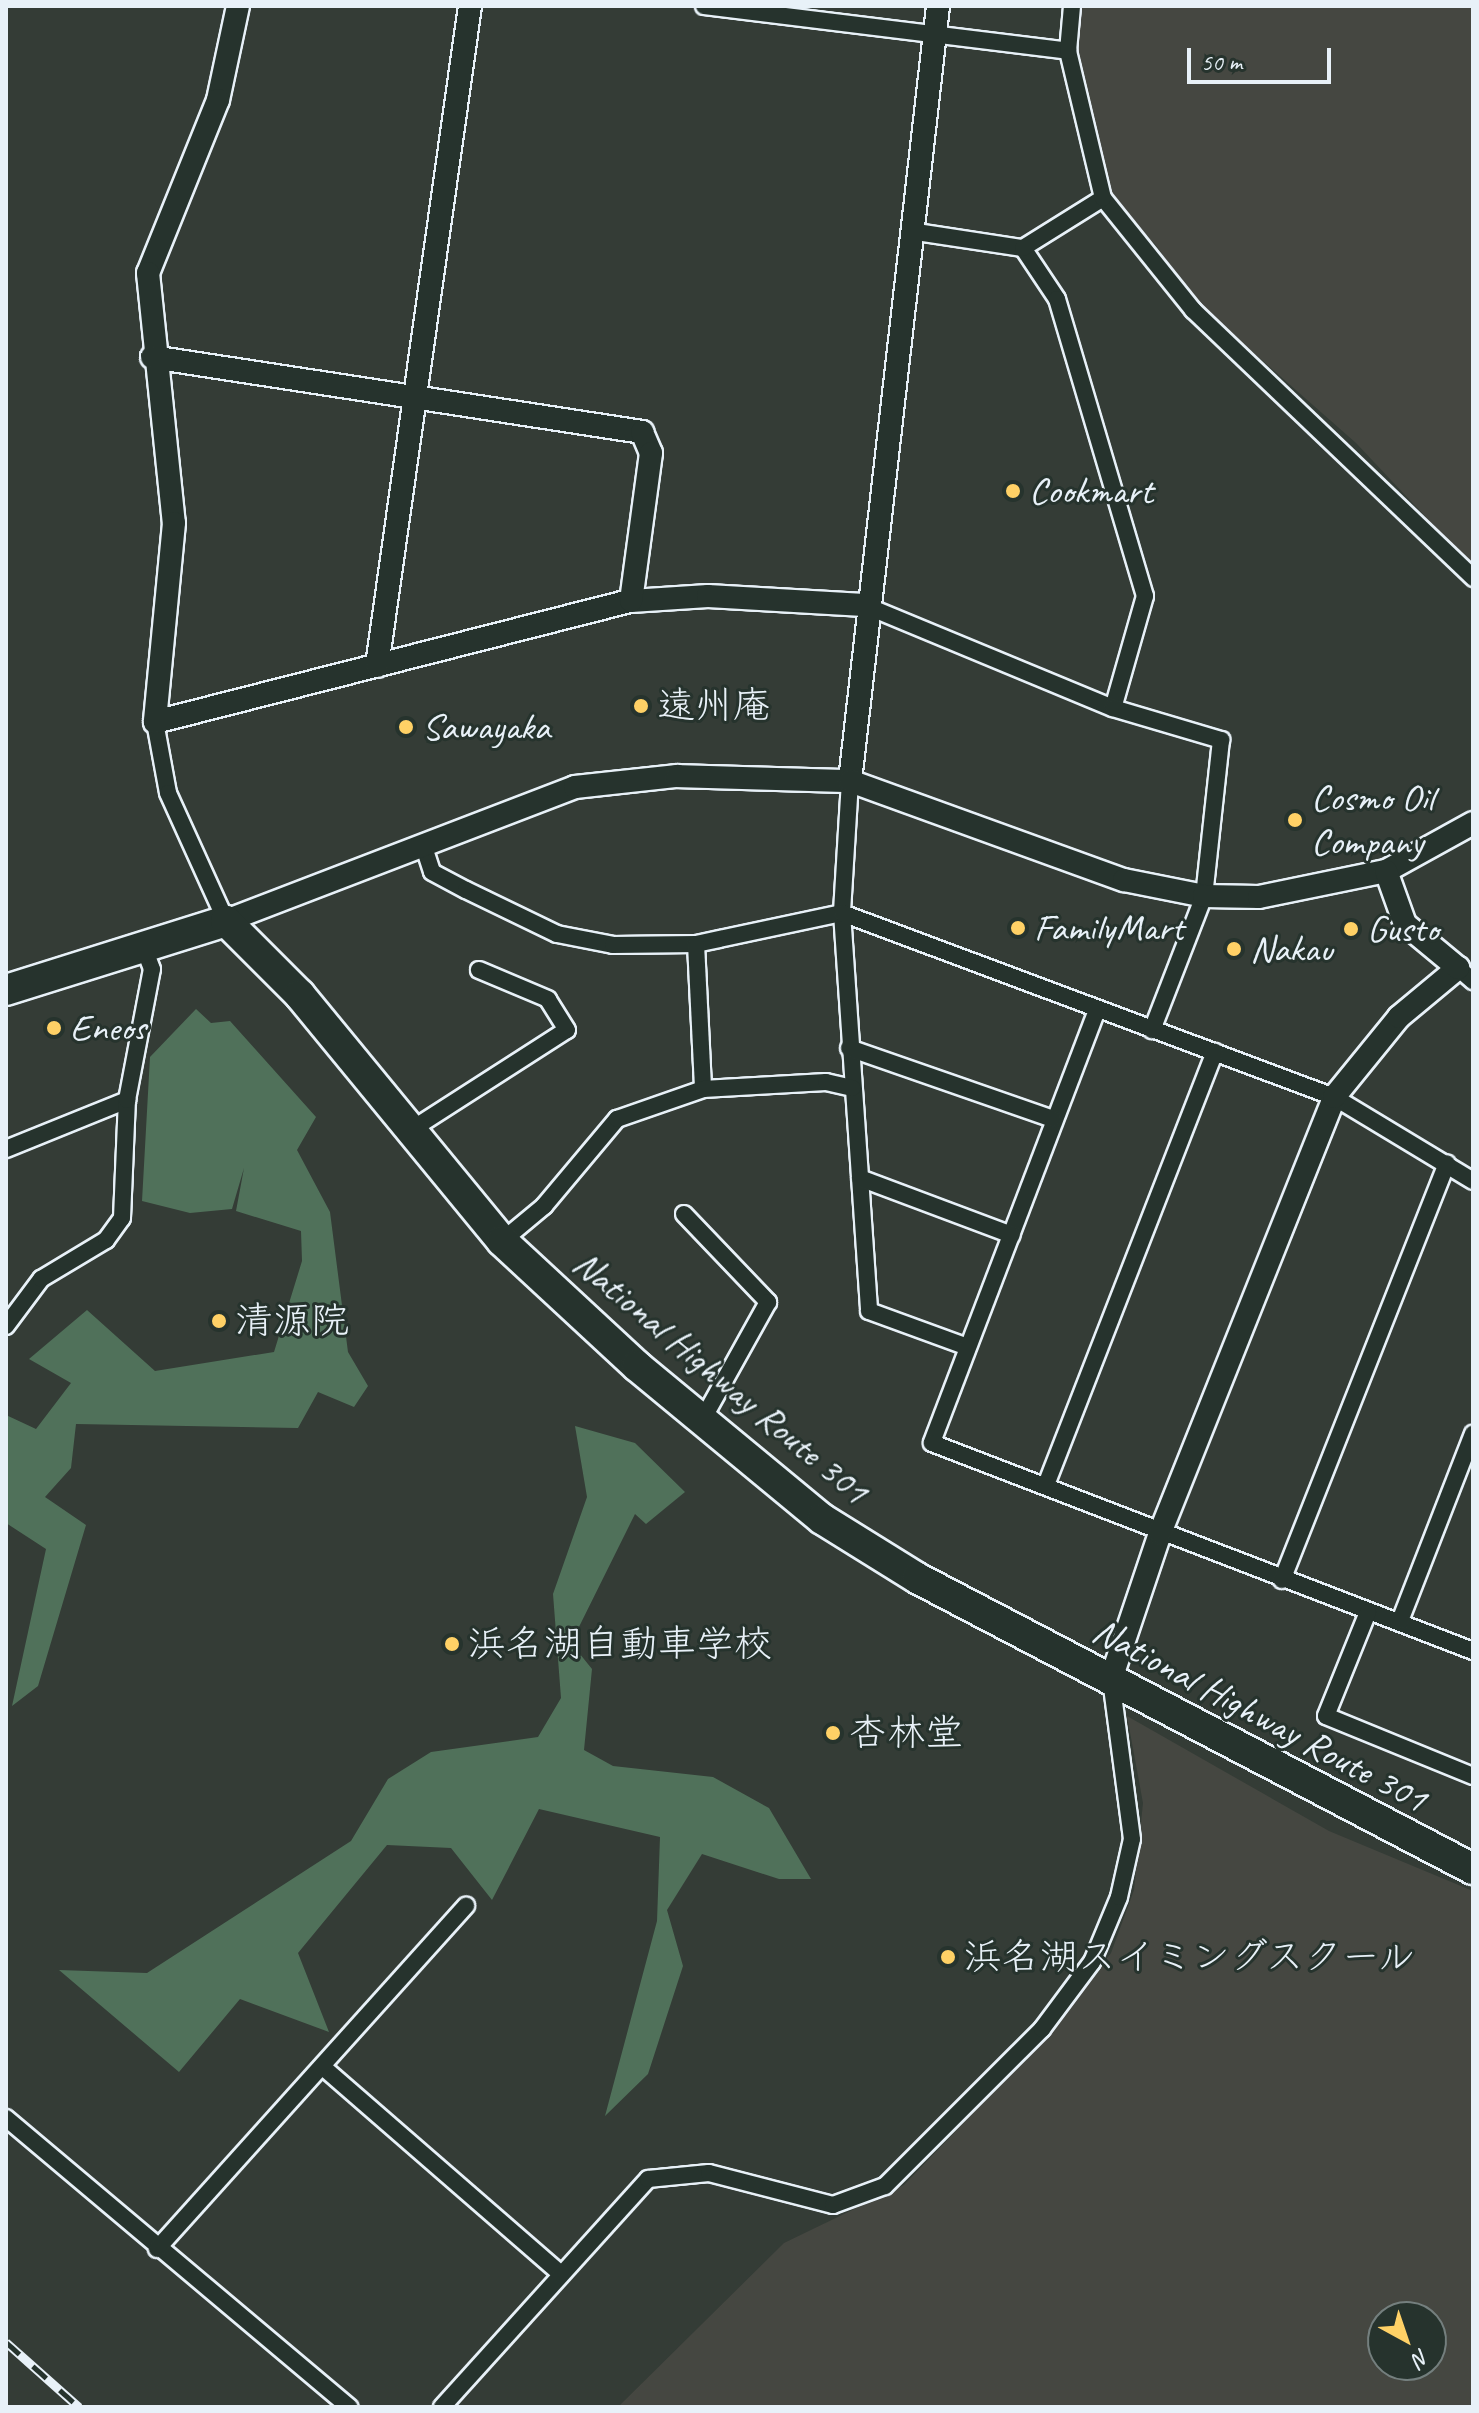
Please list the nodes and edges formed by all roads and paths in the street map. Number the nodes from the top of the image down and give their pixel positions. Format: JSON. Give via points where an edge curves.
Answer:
{"nodes":[{"id":1,"x":238,"y":6,"type":"edge"},
{"id":2,"x":470,"y":6,"type":"edge"},
{"id":3,"x":707,"y":6,"type":"edge"},
{"id":4,"x":938,"y":6,"type":"edge"},
{"id":5,"x":1072,"y":6,"type":"edge"},
{"id":6,"x":935,"y":34,"type":"junction"},
{"id":7,"x":1068,"y":51,"type":"junction"},
{"id":8,"x":1103,"y":198,"type":"junction"},
{"id":9,"x":910,"y":231,"type":"junction"},
{"id":10,"x":1023,"y":248,"type":"junction"},
{"id":11,"x":152,"y":357,"type":"junction"},
{"id":12,"x":411,"y":396,"type":"junction"},
{"id":13,"x":1473,"y":578,"type":"edge"},
{"id":14,"x":631,"y":601,"type":"junction"},
{"id":15,"x":864,"y":605,"type":"junction"},
{"id":16,"x":377,"y":666,"type":"junction"},
{"id":17,"x":1113,"y":708,"type":"junction"},
{"id":18,"x":155,"y":722,"type":"junction"},
{"id":19,"x":850,"y":781,"type":"junction"},
{"id":20,"x":1473,"y":823,"type":"edge"},
{"id":21,"x":423,"y":844,"type":"junction"},
{"id":22,"x":1386,"y":871,"type":"junction"},
{"id":23,"x":1204,"y":896,"type":"junction"},
{"id":24,"x":842,"y":913,"type":"junction"},
{"id":25,"x":226,"y":921,"type":"junction"},
{"id":26,"x":696,"y":944,"type":"junction"},
{"id":27,"x":143,"y":946,"type":"junction"},
{"id":28,"x":479,"y":970,"type":"dead end"},
{"id":29,"x":1466,"y":974,"type":"edge"},
{"id":30,"x":6,"y":990,"type":"edge"},
{"id":31,"x":1097,"y":1010,"type":"junction"},
{"id":32,"x":1152,"y":1030,"type":"junction"},
{"id":33,"x":849,"y":1048,"type":"junction"},
{"id":34,"x":1215,"y":1052,"type":"junction"},
{"id":35,"x":852,"y":1088,"type":"junction"},
{"id":36,"x":703,"y":1089,"type":"junction"},
{"id":37,"x":1334,"y":1097,"type":"junction"},
{"id":38,"x":127,"y":1100,"type":"junction"},
{"id":39,"x":1053,"y":1119,"type":"junction"},
{"id":40,"x":411,"y":1130,"type":"junction"},
{"id":41,"x":6,"y":1149,"type":"edge"},
{"id":42,"x":1447,"y":1164,"type":"junction"},
{"id":43,"x":860,"y":1178,"type":"junction"},
{"id":44,"x":1473,"y":1181,"type":"edge"},
{"id":45,"x":684,"y":1214,"type":"dead end"},
{"id":46,"x":1012,"y":1235,"type":"junction"},
{"id":47,"x":502,"y":1241,"type":"junction"},
{"id":48,"x":6,"y":1326,"type":"edge"},
{"id":49,"x":968,"y":1347,"type":"junction"},
{"id":50,"x":703,"y":1419,"type":"junction"},
{"id":51,"x":1473,"y":1434,"type":"edge"},
{"id":52,"x":1046,"y":1485,"type":"junction"},
{"id":53,"x":1160,"y":1533,"type":"junction"},
{"id":54,"x":1282,"y":1580,"type":"junction"},
{"id":55,"x":1368,"y":1612,"type":"junction"},
{"id":56,"x":1400,"y":1621,"type":"junction"},
{"id":57,"x":1473,"y":1651,"type":"edge"},
{"id":58,"x":1111,"y":1679,"type":"junction"},
{"id":59,"x":1473,"y":1776,"type":"edge"},
{"id":60,"x":1473,"y":1869,"type":"edge"},
{"id":61,"x":466,"y":1906,"type":"dead end"},
{"id":62,"x":324,"y":2068,"type":"junction"},
{"id":63,"x":6,"y":2118,"type":"edge"},
{"id":64,"x":157,"y":2249,"type":"junction"},
{"id":65,"x":561,"y":2274,"type":"junction"},
{"id":66,"x":349,"y":2407,"type":"edge"},
{"id":67,"x":442,"y":2407,"type":"edge"}],
"edges":[{"from":1,"to":11,"type":"street","via":[[212,116],[152,250]]},
{"from":2,"to":12,"type":"street"},
{"from":3,"to":6,"type":"street"},
{"from":4,"to":6,"type":"street"},
{"from":5,"to":7,"type":"street"},
{"from":6,"to":7,"type":"street"},
{"from":6,"to":9,"type":"street"},
{"from":7,"to":8,"type":"street"},
{"from":8,"to":10,"type":"street"},
{"from":8,"to":13,"type":"street","via":[[1193,310]]},
{"from":9,"to":10,"type":"street"},
{"from":9,"to":15,"type":"street"},
{"from":10,"to":17,"type":"street","via":[[1057,299],[1145,596]]},
{"from":11,"to":12,"type":"street"},
{"from":11,"to":18,"type":"street","via":[[174,523]]},
{"from":12,"to":14,"type":"street","via":[[642,432],[651,453]]},
{"from":12,"to":16,"type":"street"},
{"from":14,"to":15,"type":"street","via":[[708,596]]},
{"from":14,"to":16,"type":"street"},
{"from":15,"to":17,"type":"street"},
{"from":15,"to":19,"type":"street"},
{"from":16,"to":18,"type":"street"},
{"from":17,"to":23,"type":"street","via":[[1221,740]]},
{"from":18,"to":25,"type":"street","via":[[168,793]]},
{"from":19,"to":21,"type":"street","via":[[677,776],[594,784]]},
{"from":19,"to":23,"type":"street","via":[[1124,880]]},
{"from":19,"to":24,"type":"street"},
{"from":20,"to":22,"type":"street"},
{"from":21,"to":25,"type":"street"},
{"from":21,"to":26,"type":"street","via":[[432,872],[557,934],[613,945]]},
{"from":22,"to":23,"type":"street","via":[[1259,897]]},
{"from":22,"to":29,"type":"street","via":[[1405,924]]},
{"from":23,"to":32,"type":"street"},
{"from":24,"to":26,"type":"street"},
{"from":24,"to":31,"type":"street"},
{"from":24,"to":33,"type":"street"},
{"from":25,"to":27,"type":"highway"},
{"from":25,"to":40,"type":"highway","name":"National Highway Route 301","via":[[300,995]]},
{"from":26,"to":36,"type":"street"},
{"from":27,"to":30,"type":"highway"},
{"from":27,"to":38,"type":"street","via":[[152,969]]},
{"from":28,"to":40,"type":"street","via":[[548,999],[567,1030]]},
{"from":29,"to":37,"type":"street","via":[[1399,1017]]},
{"from":31,"to":32,"type":"street"},
{"from":31,"to":39,"type":"street"},
{"from":32,"to":34,"type":"street"},
{"from":33,"to":35,"type":"street"},
{"from":33,"to":39,"type":"street"},
{"from":34,"to":37,"type":"street"},
{"from":34,"to":52,"type":"street"},
{"from":35,"to":36,"type":"street","via":[[826,1082]]},
{"from":35,"to":43,"type":"street"},
{"from":36,"to":47,"type":"street","via":[[617,1119],[544,1206]]},
{"from":37,"to":42,"type":"street"},
{"from":37,"to":53,"type":"street"},
{"from":38,"to":41,"type":"street"},
{"from":38,"to":48,"type":"street","via":[[122,1218],[106,1240],[41,1279]]},
{"from":39,"to":46,"type":"street"},
{"from":40,"to":47,"type":"highway","name":"National Highway Route 301"},
{"from":42,"to":44,"type":"street"},
{"from":42,"to":54,"type":"street"},
{"from":43,"to":46,"type":"street"},
{"from":43,"to":49,"type":"street","via":[[869,1311]]},
{"from":45,"to":50,"type":"street","via":[[768,1302]]},
{"from":46,"to":49,"type":"street"},
{"from":47,"to":50,"type":"highway","name":"National Highway Route 301"},
{"from":49,"to":52,"type":"street","via":[[932,1443]]},
{"from":50,"to":58,"type":"highway","name":"National Highway Route 301","via":[[864,1548]]},
{"from":51,"to":56,"type":"street"},
{"from":52,"to":53,"type":"street"},
{"from":53,"to":54,"type":"street"},
{"from":53,"to":58,"type":"street"},
{"from":54,"to":55,"type":"street"},
{"from":55,"to":56,"type":"street"},
{"from":55,"to":59,"type":"street","via":[[1326,1716]]},
{"from":56,"to":57,"type":"street"},
{"from":58,"to":60,"type":"highway","name":"National Highway Route 301","via":[[1369,1821]]},
{"from":58,"to":65,"type":"street","via":[[1132,1839],[1119,1897],[1092,1962],[1042,2029],[885,2186],[833,2205],[709,2173],[648,2179]]},
{"from":61,"to":62,"type":"street"},
{"from":62,"to":64,"type":"street"},
{"from":62,"to":65,"type":"street"},
{"from":63,"to":64,"type":"street"},
{"from":64,"to":66,"type":"street"},
{"from":65,"to":67,"type":"street"}]}
